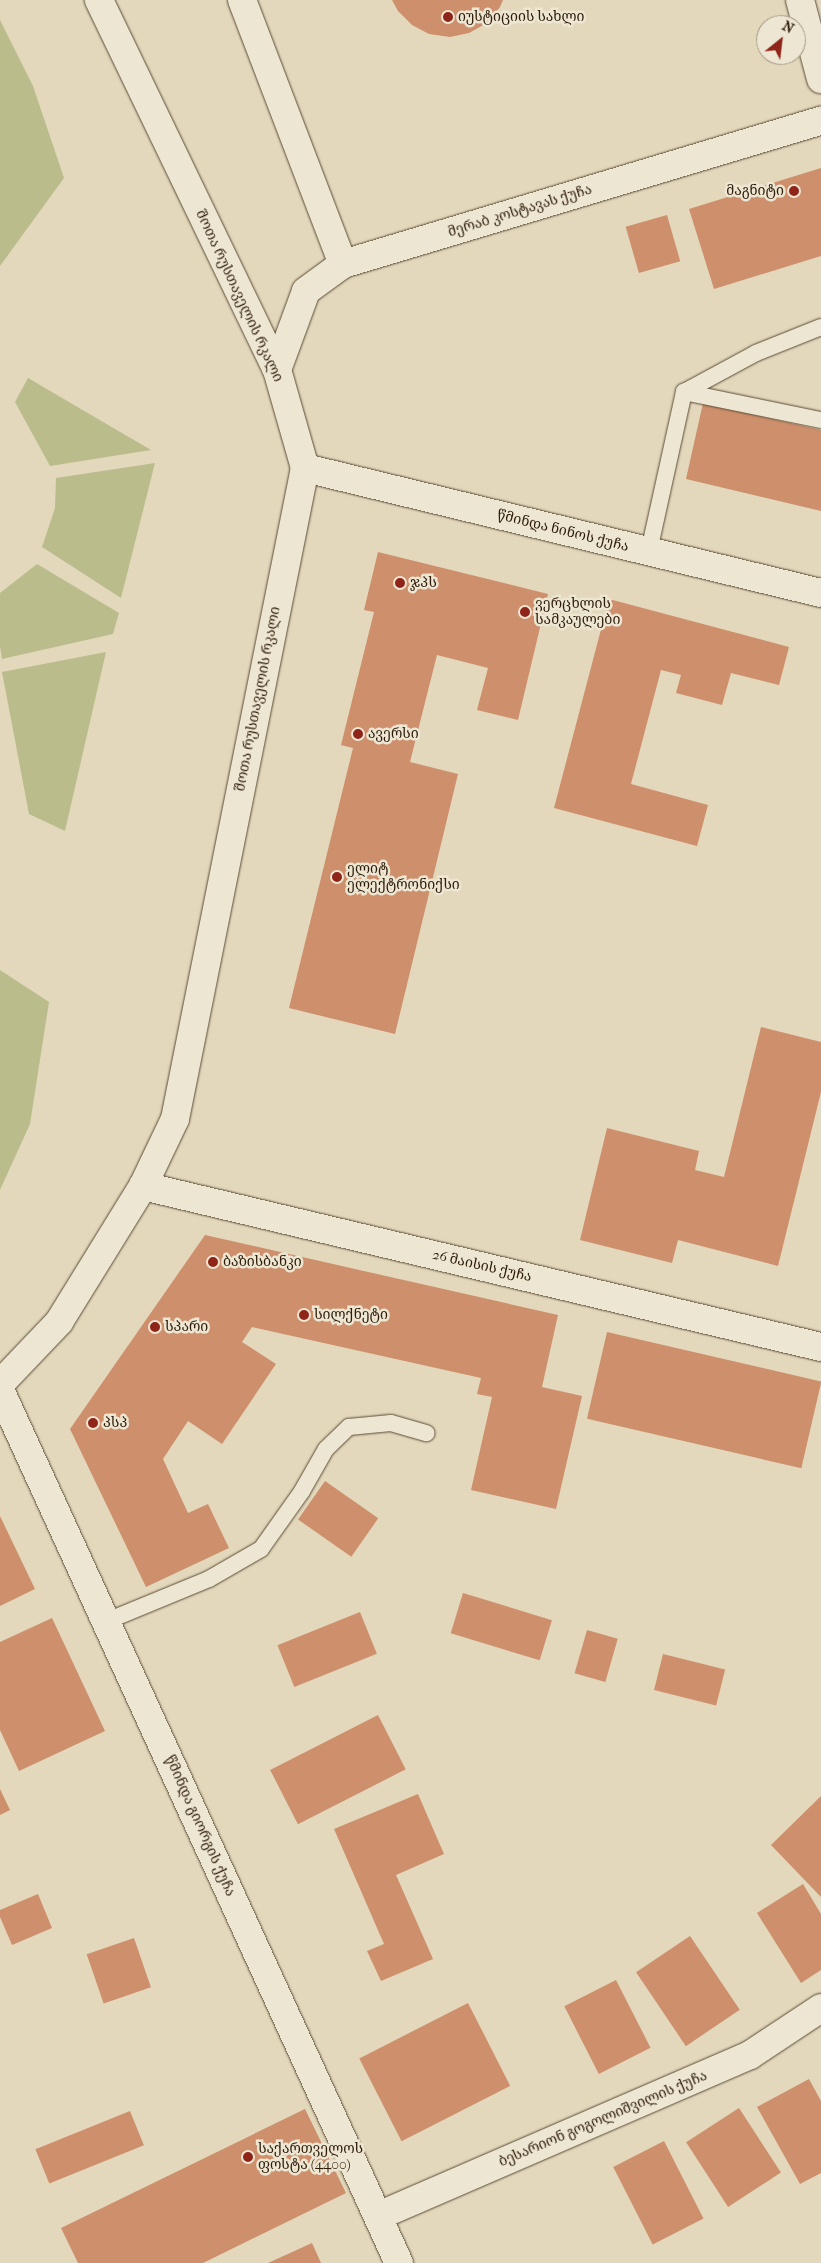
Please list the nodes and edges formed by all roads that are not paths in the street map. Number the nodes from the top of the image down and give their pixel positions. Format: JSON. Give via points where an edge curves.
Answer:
{"nodes":[{"id":1,"x":98,"y":0,"type":"edge"},
{"id":2,"x":242,"y":0,"type":"edge"},
{"id":3,"x":800,"y":0,"type":"edge"},
{"id":4,"x":821,"y":79,"type":"edge"},
{"id":5,"x":821,"y":121,"type":"edge"},
{"id":6,"x":343,"y":264,"type":"junction"},
{"id":7,"x":821,"y":327,"type":"edge"},
{"id":8,"x":277,"y":370,"type":"junction"},
{"id":9,"x":684,"y":392,"type":"junction"},
{"id":10,"x":821,"y":420,"type":"edge"},
{"id":11,"x":304,"y":468,"type":"junction"},
{"id":12,"x":649,"y":552,"type":"junction"},
{"id":13,"x":821,"y":593,"type":"edge"},
{"id":14,"x":143,"y":1186,"type":"junction"},
{"id":15,"x":821,"y":1347,"type":"edge"},
{"id":16,"x":0,"y":1384,"type":"edge"},
{"id":17,"x":0,"y":1390,"type":"edge"},
{"id":18,"x":427,"y":1433,"type":"dead end"},
{"id":19,"x":107,"y":1622,"type":"junction"},
{"id":20,"x":821,"y":2008,"type":"edge"},
{"id":21,"x":378,"y":2216,"type":"junction"},
{"id":22,"x":399,"y":2263,"type":"edge"}],
"edges":[{"from":1,"to":8,"type":"main road","name":"შოთა რუსთაველის რკალი"},
{"from":2,"to":6,"type":"main road"},
{"from":3,"to":4,"type":"main road"},
{"from":5,"to":6,"type":"main road","name":"მერაბ კოსტავას ქუჩა"},
{"from":6,"to":8,"type":"main road","name":"მერაბ კოსტავას ქუჩა","via":[[306,291]]},
{"from":7,"to":9,"type":"lane","via":[[756,353]]},
{"from":8,"to":11,"type":"main road","name":"შოთა რუსთაველის რკალი"},
{"from":9,"to":10,"type":"lane"},
{"from":9,"to":12,"type":"lane"},
{"from":11,"to":12,"type":"main road","name":"წმინდა ნინოს ქუჩა"},
{"from":11,"to":14,"type":"main road","name":"შოთა რუსთაველის რკალი","via":[[175,1119]]},
{"from":12,"to":13,"type":"main road","name":"წმინდა ნინოს ქუჩა"},
{"from":14,"to":15,"type":"main road","name":"26 მაისის ქუჩა"},
{"from":14,"to":16,"type":"main road","name":"შოთა რუსთაველის რკალი","via":[[59,1322]]},
{"from":17,"to":19,"type":"main road","name":"წმინდა გიორგის ქუჩა"},
{"from":18,"to":19,"type":"lane","via":[[392,1423],[349,1427],[326,1449],[302,1491],[261,1549],[209,1579]]},
{"from":19,"to":21,"type":"main road","name":"წმინდა გიორგის ქუჩა"},
{"from":20,"to":21,"type":"main road","name":"ბესარიონ გოგოლიშვილის ქუჩა","via":[[750,2055]]},
{"from":21,"to":22,"type":"main road","name":"წმინდა გიორგის ქუჩა"}]}
